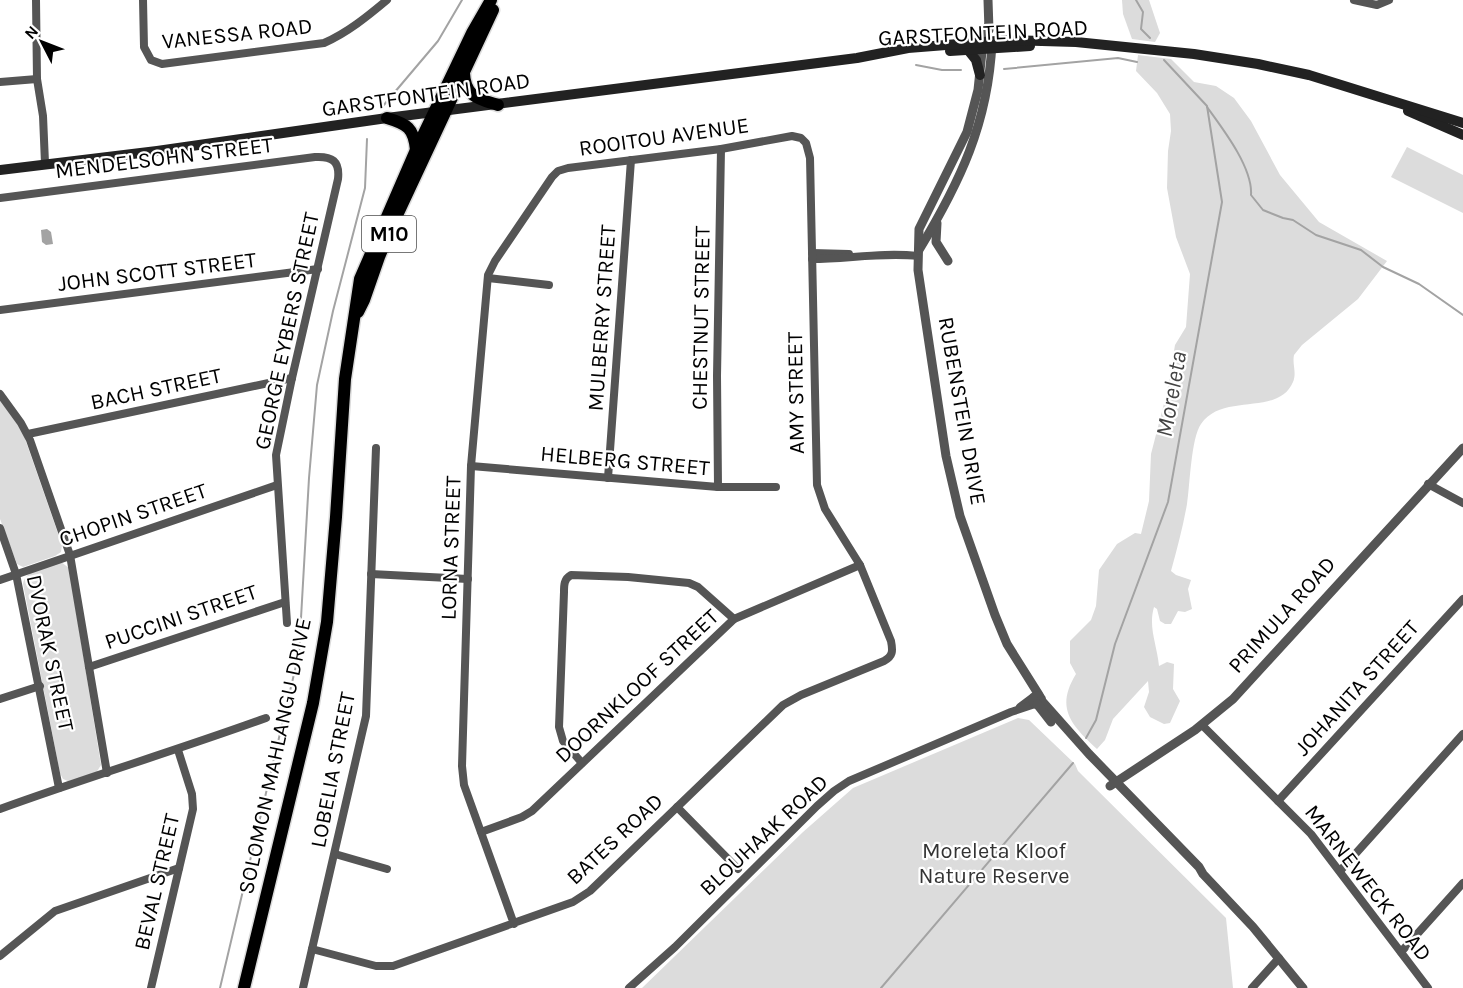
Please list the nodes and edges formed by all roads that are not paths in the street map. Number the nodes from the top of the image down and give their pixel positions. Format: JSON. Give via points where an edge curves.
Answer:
{"nodes":[{"id":1,"x":36,"y":0,"type":"edge"},
{"id":2,"x":143,"y":0,"type":"edge"},
{"id":3,"x":387,"y":0,"type":"edge"},
{"id":4,"x":490,"y":0,"type":"edge"},
{"id":5,"x":498,"y":0,"type":"edge"},
{"id":6,"x":988,"y":0,"type":"edge"},
{"id":7,"x":1354,"y":0,"type":"edge"},
{"id":8,"x":1389,"y":0,"type":"edge"},
{"id":9,"x":987,"y":45,"type":"junction"},
{"id":10,"x":968,"y":50,"type":"junction"},
{"id":11,"x":857,"y":58,"type":"junction"},
{"id":12,"x":464,"y":72,"type":"junction"},
{"id":13,"x":980,"y":75,"type":"junction"},
{"id":14,"x":38,"y":79,"type":"junction"},
{"id":15,"x":0,"y":82,"type":"edge"},
{"id":16,"x":1395,"y":102,"type":"junction"},
{"id":17,"x":498,"y":105,"type":"junction"},
{"id":18,"x":440,"y":112,"type":"junction"},
{"id":19,"x":387,"y":118,"type":"junction"},
{"id":20,"x":1463,"y":123,"type":"edge"},
{"id":21,"x":1463,"y":135,"type":"edge"},
{"id":22,"x":792,"y":136,"type":"joint"},
{"id":23,"x":721,"y":149,"type":"junction"},
{"id":24,"x":416,"y":150,"type":"junction"},
{"id":25,"x":332,"y":158,"type":"joint"},
{"id":26,"x":631,"y":160,"type":"junction"},
{"id":27,"x":45,"y":163,"type":"junction"},
{"id":28,"x":0,"y":170,"type":"edge"},
{"id":29,"x":548,"y":183,"type":"joint"},
{"id":30,"x":0,"y":198,"type":"edge"},
{"id":31,"x":940,"y":212,"type":"junction"},
{"id":32,"x":918,"y":253,"type":"junction"},
{"id":33,"x":812,"y":256,"type":"junction"},
{"id":34,"x":948,"y":261,"type":"dead end"},
{"id":35,"x":318,"y":269,"type":"junction"},
{"id":36,"x":488,"y":278,"type":"junction"},
{"id":37,"x":549,"y":285,"type":"dead end"},
{"id":38,"x":0,"y":310,"type":"edge"},
{"id":39,"x":356,"y":315,"type":"junction"},
{"id":40,"x":292,"y":378,"type":"junction"},
{"id":41,"x":0,"y":394,"type":"edge"},
{"id":42,"x":28,"y":434,"type":"junction"},
{"id":43,"x":1463,"y":447,"type":"edge"},
{"id":44,"x":376,"y":448,"type":"dead end"},
{"id":45,"x":471,"y":466,"type":"junction"},
{"id":46,"x":608,"y":478,"type":"junction"},
{"id":47,"x":1428,"y":484,"type":"junction"},
{"id":48,"x":277,"y":485,"type":"junction"},
{"id":49,"x":718,"y":487,"type":"junction"},
{"id":50,"x":776,"y":487,"type":"dead end"},
{"id":51,"x":1463,"y":503,"type":"edge"},
{"id":52,"x":0,"y":528,"type":"edge"},
{"id":53,"x":70,"y":555,"type":"junction"},
{"id":54,"x":860,"y":566,"type":"junction"},
{"id":55,"x":16,"y":574,"type":"junction"},
{"id":56,"x":371,"y":574,"type":"junction"},
{"id":57,"x":468,"y":579,"type":"junction"},
{"id":58,"x":0,"y":580,"type":"edge"},
{"id":59,"x":1463,"y":599,"type":"edge"},
{"id":60,"x":285,"y":602,"type":"junction"},
{"id":61,"x":734,"y":620,"type":"junction"},
{"id":62,"x":287,"y":623,"type":"dead end"},
{"id":63,"x":891,"y":642,"type":"joint"},
{"id":64,"x":89,"y":668,"type":"junction"},
{"id":65,"x":40,"y":686,"type":"junction"},
{"id":66,"x":0,"y":699,"type":"edge"},
{"id":67,"x":1036,"y":700,"type":"junction"},
{"id":68,"x":266,"y":718,"type":"dead end"},
{"id":69,"x":1202,"y":725,"type":"junction"},
{"id":70,"x":1463,"y":734,"type":"edge"},
{"id":71,"x":178,"y":750,"type":"junction"},
{"id":72,"x":582,"y":763,"type":"junction"},
{"id":73,"x":107,"y":773,"type":"junction"},
{"id":74,"x":1112,"y":784,"type":"junction"},
{"id":75,"x":59,"y":788,"type":"junction"},
{"id":76,"x":1278,"y":801,"type":"junction"},
{"id":77,"x":677,"y":807,"type":"junction"},
{"id":78,"x":0,"y":809,"type":"edge"},
{"id":79,"x":481,"y":832,"type":"junction"},
{"id":80,"x":335,"y":854,"type":"junction"},
{"id":81,"x":178,"y":868,"type":"junction"},
{"id":82,"x":387,"y":869,"type":"dead end"},
{"id":83,"x":738,"y":869,"type":"dead end"},
{"id":84,"x":1340,"y":871,"type":"junction"},
{"id":85,"x":1463,"y":883,"type":"edge"},
{"id":86,"x":514,"y":924,"type":"junction"},
{"id":87,"x":312,"y":949,"type":"junction"},
{"id":88,"x":1401,"y":952,"type":"junction"},
{"id":89,"x":1,"y":953,"type":"edge"},
{"id":90,"x":1279,"y":958,"type":"junction"},
{"id":91,"x":151,"y":988,"type":"edge"},
{"id":92,"x":244,"y":988,"type":"edge"},
{"id":93,"x":303,"y":988,"type":"edge"},
{"id":94,"x":629,"y":988,"type":"edge"},
{"id":95,"x":1252,"y":988,"type":"edge"},
{"id":96,"x":1302,"y":988,"type":"edge"},
{"id":97,"x":1428,"y":988,"type":"edge"}],
"edges":[{"from":1,"to":14,"type":"street"},
{"from":2,"to":3,"type":"street","name":"VANESSA ROAD","via":[[144,47],[151,60],[166,64],[324,43],[337,38]]},
{"from":4,"to":18,"type":"main road","name":"SOLOMON MAHLANGU DRIVE"},
{"from":5,"to":12,"type":"main road","name":"SOLOMON MAHLANGU DRIVE"},
{"from":6,"to":9,"type":"street"},
{"from":7,"to":8,"type":"street","via":[[1374,5]]},
{"from":9,"to":10,"type":"main road","name":"GARSTFONTEIN ROAD"},
{"from":9,"to":11,"type":"main road","name":"GARSTFONTEIN ROAD","via":[[899,49]]},
{"from":9,"to":13,"type":"street","name":"RUBENSTEIN DRIVE"},
{"from":9,"to":16,"type":"main road","name":"GARSTFONTEIN ROAD","via":[[1111,45],[1194,54],[1309,75]]},
{"from":9,"to":31,"type":"street","via":[[984,105],[970,155]]},
{"from":10,"to":11,"type":"main road","name":"GARSTFONTEIN ROAD"},
{"from":10,"to":13,"type":"main road"},
{"from":11,"to":17,"type":"main road","name":"GARSTFONTEIN ROAD"},
{"from":12,"to":17,"type":"main road","via":[[466,87],[473,96]]},
{"from":12,"to":18,"type":"main road","name":"SOLOMON MAHLANGU DRIVE"},
{"from":13,"to":32,"type":"street","name":"RUBENSTEIN DRIVE","via":[[967,132],[919,230]]},
{"from":14,"to":15,"type":"street"},
{"from":14,"to":27,"type":"street"},
{"from":16,"to":20,"type":"main road","name":"GARSTFONTEIN ROAD"},
{"from":16,"to":21,"type":"main road","name":"GARSTFONTEIN ROAD"},
{"from":17,"to":18,"type":"main road","name":"GARSTFONTEIN ROAD"},
{"from":18,"to":19,"type":"main road","name":"GARSTFONTEIN ROAD"},
{"from":18,"to":24,"type":"main road","name":"SOLOMON MAHLANGU DRIVE","number":"M10"},
{"from":18,"to":39,"type":"main road","name":"SOLOMON MAHLANGU DRIVE","number":"M10"},
{"from":19,"to":24,"type":"main road","via":[[410,129]]},
{"from":19,"to":27,"type":"main road","name":"GARSTFONTEIN ROAD"},
{"from":22,"to":23,"type":"street","name":"ROOITOU AVENUE"},
{"from":22,"to":33,"type":"street","name":"AMY STREET","via":[[804,141],[809,149]]},
{"from":23,"to":26,"type":"street","name":"ROOITOU AVENUE"},
{"from":23,"to":49,"type":"street","name":"CHESTNUT STREET"},
{"from":24,"to":39,"type":"main road","name":"SOLOMON MAHLANGU DRIVE","number":"M10","via":[[360,279]]},
{"from":25,"to":30,"type":"street","name":"MENDELSOHN STREET","via":[[315,157]]},
{"from":25,"to":35,"type":"street","name":"GEORGE EYBERS STREET","via":[[338,167],[338,179]]},
{"from":26,"to":29,"type":"street","name":"ROOITOU AVENUE","via":[[561,170]]},
{"from":26,"to":46,"type":"street","name":"MULBERRY STREET"},
{"from":27,"to":28,"type":"main road","name":"GARSTFONTEIN ROAD"},
{"from":29,"to":36,"type":"street","name":"LORNA STREET","via":[[495,261]]},
{"from":31,"to":32,"type":"street"},
{"from":31,"to":34,"type":"street","via":[[935,238]]},
{"from":32,"to":33,"type":"street","via":[[838,259]]},
{"from":32,"to":67,"type":"street","name":"RUBENSTEIN DRIVE","via":[[924,317],[955,498],[995,615]]},
{"from":33,"to":54,"type":"street","name":"AMY STREET","via":[[817,485],[825,509]]},
{"from":35,"to":38,"type":"street","name":"JOHN SCOTT STREET"},
{"from":35,"to":40,"type":"street","name":"GEORGE EYBERS STREET"},
{"from":36,"to":37,"type":"street"},
{"from":36,"to":45,"type":"street","name":"LORNA STREET"},
{"from":39,"to":92,"type":"main road","name":"SOLOMON MAHLANGU DRIVE","via":[[345,379],[327,622],[313,703]]},
{"from":40,"to":42,"type":"street","name":"BACH STREET"},
{"from":40,"to":48,"type":"street","name":"GEORGE EYBERS STREET","via":[[277,449]]},
{"from":41,"to":42,"type":"street"},
{"from":42,"to":53,"type":"street"},
{"from":43,"to":47,"type":"street","name":"PRIMULA ROAD"},
{"from":44,"to":56,"type":"street","name":"LOBELIA STREET"},
{"from":45,"to":46,"type":"street","name":"HELBERG STREET"},
{"from":45,"to":57,"type":"street","name":"LORNA STREET"},
{"from":46,"to":49,"type":"street","name":"HELBERG STREET"},
{"from":47,"to":51,"type":"street"},
{"from":47,"to":69,"type":"street","name":"PRIMULA ROAD","via":[[1239,692]]},
{"from":48,"to":53,"type":"street","name":"CHOPIN STREET"},
{"from":48,"to":60,"type":"street","name":"GEORGE EYBERS STREET"},
{"from":49,"to":50,"type":"street","name":"HELBERG STREET"},
{"from":52,"to":55,"type":"street","name":"DVORAK STREET"},
{"from":53,"to":55,"type":"street","name":"CHOPIN STREET"},
{"from":53,"to":64,"type":"street"},
{"from":54,"to":61,"type":"street","name":"DOORNKLOOF STREET"},
{"from":54,"to":63,"type":"street","name":"AMY STREET"},
{"from":55,"to":58,"type":"street","name":"CHOPIN STREET"},
{"from":55,"to":65,"type":"street","name":"DVORAK STREET"},
{"from":56,"to":57,"type":"street"},
{"from":56,"to":80,"type":"street","name":"LOBELIA STREET","via":[[366,716]]},
{"from":57,"to":79,"type":"street","name":"LORNA STREET","via":[[462,766],[464,785]]},
{"from":59,"to":76,"type":"street","name":"JOHANITA STREET"},
{"from":60,"to":62,"type":"street","name":"GEORGE EYBERS STREET"},
{"from":60,"to":64,"type":"street","name":"PUCCINI STREET"},
{"from":61,"to":72,"type":"street","name":"DOORNKLOOF STREET"},
{"from":61,"to":72,"type":"street","via":[[689,583],[571,575],[565,580],[559,727],[563,741]]},
{"from":63,"to":77,"type":"street","name":"BATES ROAD","via":[[893,649],[888,659],[783,705]]},
{"from":64,"to":73,"type":"street"},
{"from":65,"to":66,"type":"street"},
{"from":65,"to":75,"type":"street","name":"DVORAK STREET"},
{"from":67,"to":74,"type":"street","name":"RUBENSTEIN DRIVE"},
{"from":67,"to":94,"type":"street","name":"BLOUHAAK ROAD","via":[[834,791]]},
{"from":68,"to":71,"type":"street"},
{"from":69,"to":74,"type":"street","name":"PRIMULA ROAD"},
{"from":69,"to":76,"type":"street","name":"MARNEWECK ROAD"},
{"from":70,"to":84,"type":"street"},
{"from":71,"to":73,"type":"street"},
{"from":71,"to":81,"type":"street","name":"BEVAL STREET","via":[[193,804]]},
{"from":72,"to":79,"type":"street","name":"DOORNKLOOF STREET","via":[[532,811]]},
{"from":73,"to":75,"type":"street"},
{"from":74,"to":90,"type":"street","name":"RUBENSTEIN DRIVE","via":[[1199,867]]},
{"from":75,"to":78,"type":"street"},
{"from":76,"to":84,"type":"street","name":"MARNEWECK ROAD"},
{"from":77,"to":83,"type":"street"},
{"from":77,"to":86,"type":"street","name":"BATES ROAD","via":[[582,897]]},
{"from":79,"to":86,"type":"street","name":"LORNA STREET"},
{"from":80,"to":82,"type":"street"},
{"from":80,"to":87,"type":"street","name":"LOBELIA STREET"},
{"from":81,"to":89,"type":"street","via":[[55,911]]},
{"from":81,"to":91,"type":"street","name":"BEVAL STREET"},
{"from":84,"to":88,"type":"street","name":"MARNEWECK ROAD"},
{"from":85,"to":88,"type":"street"},
{"from":86,"to":87,"type":"street","name":"BATES ROAD","via":[[385,967]]},
{"from":87,"to":93,"type":"street","name":"LOBELIA STREET"},
{"from":88,"to":97,"type":"street","name":"MARNEWECK ROAD"},
{"from":90,"to":95,"type":"street"},
{"from":90,"to":96,"type":"street","name":"RUBENSTEIN DRIVE"}]}
